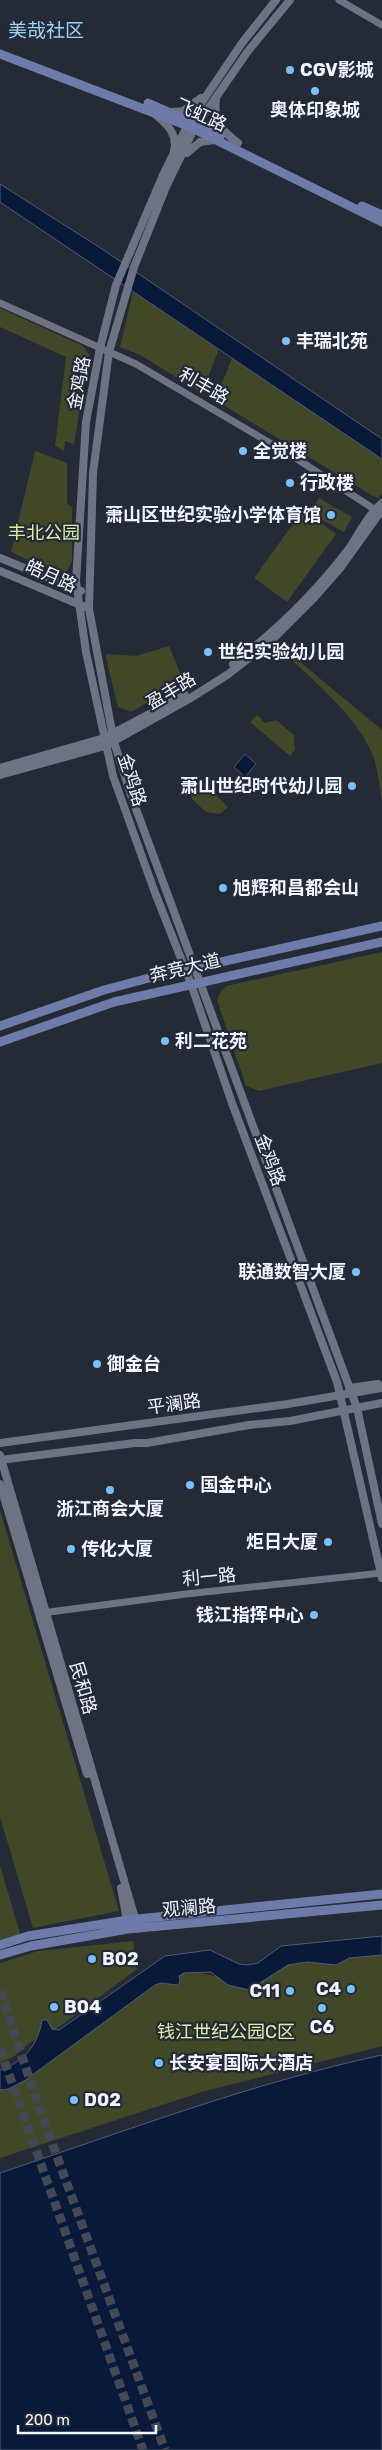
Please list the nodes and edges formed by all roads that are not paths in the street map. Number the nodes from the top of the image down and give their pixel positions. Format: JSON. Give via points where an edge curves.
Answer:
{"nodes":[{"id":1,"x":276,"y":0,"type":"edge"},
{"id":2,"x":290,"y":0,"type":"edge"},
{"id":3,"x":339,"y":0,"type":"edge"},
{"id":4,"x":382,"y":25,"type":"edge"},
{"id":5,"x":0,"y":48,"type":"edge"},
{"id":6,"x":0,"y":54,"type":"edge"},
{"id":7,"x":210,"y":90,"type":"junction"},
{"id":8,"x":216,"y":98,"type":"junction"},
{"id":9,"x":153,"y":112,"type":"junction"},
{"id":10,"x":172,"y":112,"type":"junction"},
{"id":11,"x":193,"y":125,"type":"junction"},
{"id":12,"x":219,"y":140,"type":"junction"},
{"id":13,"x":238,"y":144,"type":"junction"},
{"id":14,"x":172,"y":157,"type":"junction"},
{"id":15,"x":176,"y":167,"type":"junction"},
{"id":16,"x":382,"y":215,"type":"edge"},
{"id":17,"x":382,"y":222,"type":"edge"},
{"id":18,"x":0,"y":303,"type":"edge"},
{"id":19,"x":100,"y":348,"type":"junction"},
{"id":20,"x":109,"y":352,"type":"junction"},
{"id":21,"x":382,"y":504,"type":"edge"},
{"id":22,"x":380,"y":512,"type":"edge"},
{"id":23,"x":0,"y":558,"type":"edge"},
{"id":24,"x":0,"y":571,"type":"edge"},
{"id":25,"x":79,"y":591,"type":"junction"},
{"id":26,"x":90,"y":594,"type":"junction"},
{"id":27,"x":85,"y":608,"type":"junction"},
{"id":28,"x":113,"y":738,"type":"junction"},
{"id":29,"x":104,"y":742,"type":"junction"},
{"id":30,"x":0,"y":768,"type":"edge"},
{"id":31,"x":0,"y":775,"type":"edge"},
{"id":32,"x":382,"y":926,"type":"edge"},
{"id":33,"x":382,"y":942,"type":"edge"},
{"id":34,"x":195,"y":968,"type":"junction"},
{"id":35,"x":186,"y":970,"type":"junction"},
{"id":36,"x":195,"y":982,"type":"junction"},
{"id":37,"x":0,"y":1026,"type":"edge"},
{"id":38,"x":0,"y":1042,"type":"edge"},
{"id":39,"x":382,"y":1383,"type":"edge"},
{"id":40,"x":382,"y":1388,"type":"edge"},
{"id":41,"x":350,"y":1391,"type":"junction"},
{"id":42,"x":340,"y":1394,"type":"junction"},
{"id":43,"x":382,"y":1403,"type":"edge"},
{"id":44,"x":357,"y":1408,"type":"junction"},
{"id":45,"x":344,"y":1410,"type":"junction"},
{"id":46,"x":0,"y":1442,"type":"edge"},
{"id":47,"x":0,"y":1458,"type":"edge"},
{"id":48,"x":0,"y":1484,"type":"edge"},
{"id":49,"x":382,"y":1524,"type":"edge"},
{"id":50,"x":382,"y":1575,"type":"edge"},
{"id":51,"x":42,"y":1613,"type":"junction"},
{"id":52,"x":382,"y":1894,"type":"edge"},
{"id":53,"x":382,"y":1904,"type":"edge"},
{"id":54,"x":133,"y":1925,"type":"junction"},
{"id":55,"x":0,"y":1944,"type":"edge"},
{"id":56,"x":0,"y":1955,"type":"edge"}],
"edges":[{"from":1,"to":7,"type":"main road","name":"金鸡路","via":[[242,42]]},
{"from":2,"to":8,"type":"main road","name":"金鸡路","via":[[248,51]]},
{"from":3,"to":4,"type":"street"},
{"from":5,"to":10,"type":"main road","name":"飞虹路"},
{"from":6,"to":9,"type":"main road","name":"飞虹路"},
{"from":7,"to":10,"type":"main road","via":[[189,108]]},
{"from":7,"to":11,"type":"main road","name":"金鸡路"},
{"from":8,"to":11,"type":"main road","name":"金鸡路"},
{"from":8,"to":13,"type":"main road","via":[[218,126]]},
{"from":9,"to":11,"type":"main road","name":"飞虹路"},
{"from":9,"to":14,"type":"main road","via":[[172,131],[175,146]]},
{"from":10,"to":11,"type":"main road","name":"飞虹路"},
{"from":11,"to":12,"type":"main road","name":"飞虹路"},
{"from":11,"to":13,"type":"main road","name":"飞虹路"},
{"from":11,"to":14,"type":"main road","name":"金鸡路"},
{"from":11,"to":15,"type":"main road","name":"金鸡路"},
{"from":12,"to":15,"type":"main road","via":[[194,145]]},
{"from":12,"to":17,"type":"main road","name":"飞虹路"},
{"from":13,"to":16,"type":"main road","name":"飞虹路"},
{"from":14,"to":19,"type":"main road","name":"金鸡路","via":[[124,262]]},
{"from":15,"to":20,"type":"main road","name":"金鸡路","via":[[134,267]]},
{"from":18,"to":19,"type":"street","name":"利丰路"},
{"from":19,"to":20,"type":"street","name":"利丰路"},
{"from":19,"to":25,"type":"main road","name":"金鸡路","via":[[86,422],[76,581]]},
{"from":20,"to":22,"type":"street","name":"利丰路","via":[[136,364],[289,454]]},
{"from":20,"to":26,"type":"main road","name":"金鸡路","via":[[93,473]]},
{"from":21,"to":22,"type":"main road","name":"盈丰路"},
{"from":22,"to":28,"type":"main road","name":"盈丰路","via":[[341,567],[270,642],[197,694]]},
{"from":23,"to":25,"type":"main road","name":"皓月路"},
{"from":24,"to":27,"type":"main road","name":"皓月路"},
{"from":25,"to":26,"type":"main road","name":"皓月路"},
{"from":25,"to":27,"type":"main road","name":"金鸡路"},
{"from":26,"to":27,"type":"main road","name":"金鸡路"},
{"from":27,"to":28,"type":"main road","name":"金鸡路"},
{"from":27,"to":29,"type":"main road","name":"金鸡路","via":[[86,652]]},
{"from":28,"to":29,"type":"main road","name":"盈丰路"},
{"from":28,"to":34,"type":"main road","name":"金鸡路"},
{"from":29,"to":30,"type":"main road","name":"盈丰路"},
{"from":29,"to":31,"type":"main road","name":"盈丰路"},
{"from":29,"to":35,"type":"main road","name":"金鸡路","via":[[113,776]]},
{"from":32,"to":34,"type":"main road","name":"奔竞大道"},
{"from":33,"to":36,"type":"main road","name":"奔竞大道"},
{"from":34,"to":35,"type":"main road","name":"奔竞大道"},
{"from":34,"to":36,"type":"main road","name":"金鸡路"},
{"from":35,"to":36,"type":"main road","name":"金鸡路"},
{"from":35,"to":37,"type":"main road","name":"奔竞大道","via":[[104,990]]},
{"from":36,"to":38,"type":"main road","name":"奔竞大道","via":[[114,1002]]},
{"from":36,"to":41,"type":"main road","name":"金鸡路"},
{"from":36,"to":42,"type":"main road","name":"金鸡路","via":[[232,1103]]},
{"from":39,"to":41,"type":"main road"},
{"from":40,"to":41,"type":"main road"},
{"from":41,"to":42,"type":"main road","name":"平澜路"},
{"from":41,"to":44,"type":"main road","name":"金鸡路"},
{"from":42,"to":45,"type":"main road","name":"金鸡路"},
{"from":42,"to":46,"type":"main road","name":"平澜路"},
{"from":43,"to":44,"type":"main road","name":"平澜路"},
{"from":44,"to":45,"type":"main road","name":"平澜路"},
{"from":44,"to":49,"type":"main road","name":"金鸡路"},
{"from":45,"to":47,"type":"main road","name":"平澜路","via":[[147,1443]]},
{"from":45,"to":50,"type":"main road","name":"金鸡路"},
{"from":47,"to":51,"type":"main road","name":"民和路"},
{"from":48,"to":51,"type":"main road","name":"民和路"},
{"from":50,"to":51,"type":"street","name":"利一路","via":[[186,1594]]},
{"from":51,"to":54,"type":"main road","name":"民和路"},
{"from":52,"to":54,"type":"main road","name":"观澜路"},
{"from":53,"to":54,"type":"main road","name":"观澜路"},
{"from":54,"to":55,"type":"main road","name":"观澜路","via":[[28,1936]]},
{"from":54,"to":56,"type":"main road","name":"观澜路"}]}
